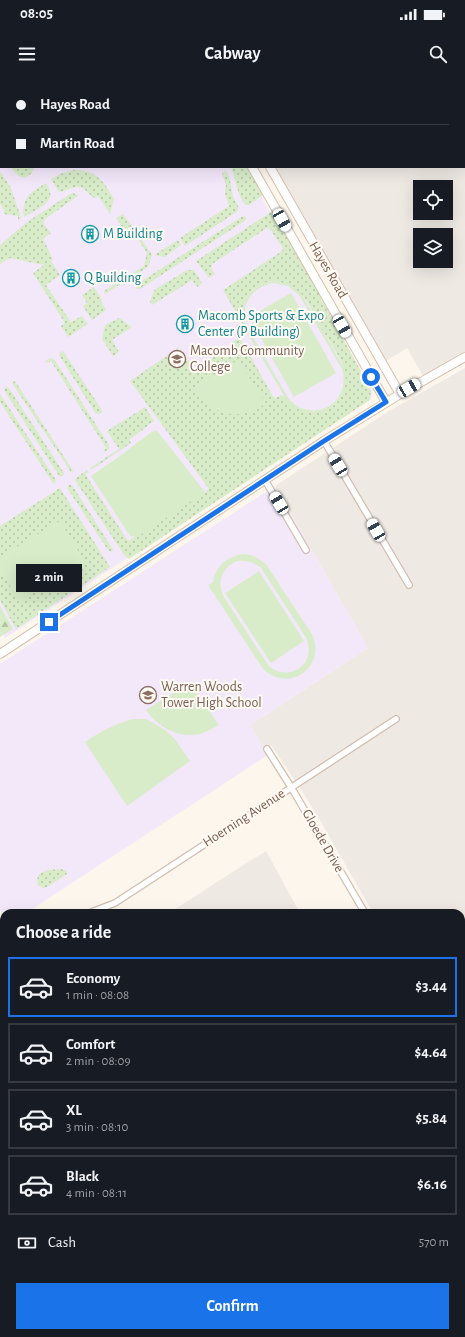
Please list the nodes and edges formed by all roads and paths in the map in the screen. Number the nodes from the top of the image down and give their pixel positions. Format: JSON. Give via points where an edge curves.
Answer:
{"nodes":[{"id":1,"x":253,"y":168,"type":"edge"},
{"id":2,"x":271,"y":168,"type":"edge"},
{"id":3,"x":335,"y":314,"type":"junction"},
{"id":4,"x":353,"y":314,"type":"junction"},
{"id":5,"x":364,"y":333,"type":"junction"},
{"id":6,"x":349,"y":338,"type":"junction"},
{"id":7,"x":465,"y":357,"type":"edge"},
{"id":8,"x":400,"y":394,"type":"junction"},
{"id":9,"x":386,"y":402,"type":"junction"},
{"id":10,"x":324,"y":441,"type":"junction"},
{"id":11,"x":265,"y":480,"type":"junction"},
{"id":12,"x":306,"y":550,"type":"dead end"},
{"id":13,"x":409,"y":585,"type":"dead end"},
{"id":14,"x":0,"y":654,"type":"edge"},
{"id":15,"x":396,"y":718,"type":"dead end"},
{"id":16,"x":267,"y":749,"type":"dead end"},
{"id":17,"x":291,"y":787,"type":"junction"},
{"id":18,"x":99,"y":909,"type":"edge"},
{"id":19,"x":363,"y":909,"type":"edge"}],
"edges":[{"from":1,"to":3,"type":"street","name":"Hayes Road"},
{"from":2,"to":4,"type":"street","name":"Hayes Road"},
{"from":3,"to":4,"type":"street","via":[[346,321]]},
{"from":3,"to":6,"type":"street","name":"Hayes Road"},
{"from":4,"to":5,"type":"street","name":"Hayes Road"},
{"from":5,"to":6,"type":"street","via":[[355,332]]},
{"from":5,"to":8,"type":"street","name":"Hayes Road"},
{"from":6,"to":9,"type":"street","name":"Hayes Road"},
{"from":7,"to":8,"type":"street"},
{"from":8,"to":9,"type":"street"},
{"from":9,"to":10,"type":"street"},
{"from":10,"to":11,"type":"street"},
{"from":10,"to":13,"type":"street"},
{"from":11,"to":12,"type":"street"},
{"from":11,"to":14,"type":"street"},
{"from":15,"to":17,"type":"street","name":"Hoerning Avenue"},
{"from":16,"to":17,"type":"street","name":"Gloede Drive"},
{"from":17,"to":18,"type":"street","name":"Hoerning Avenue","via":[[115,903]]},
{"from":17,"to":19,"type":"street","name":"Gloede Drive"}]}
